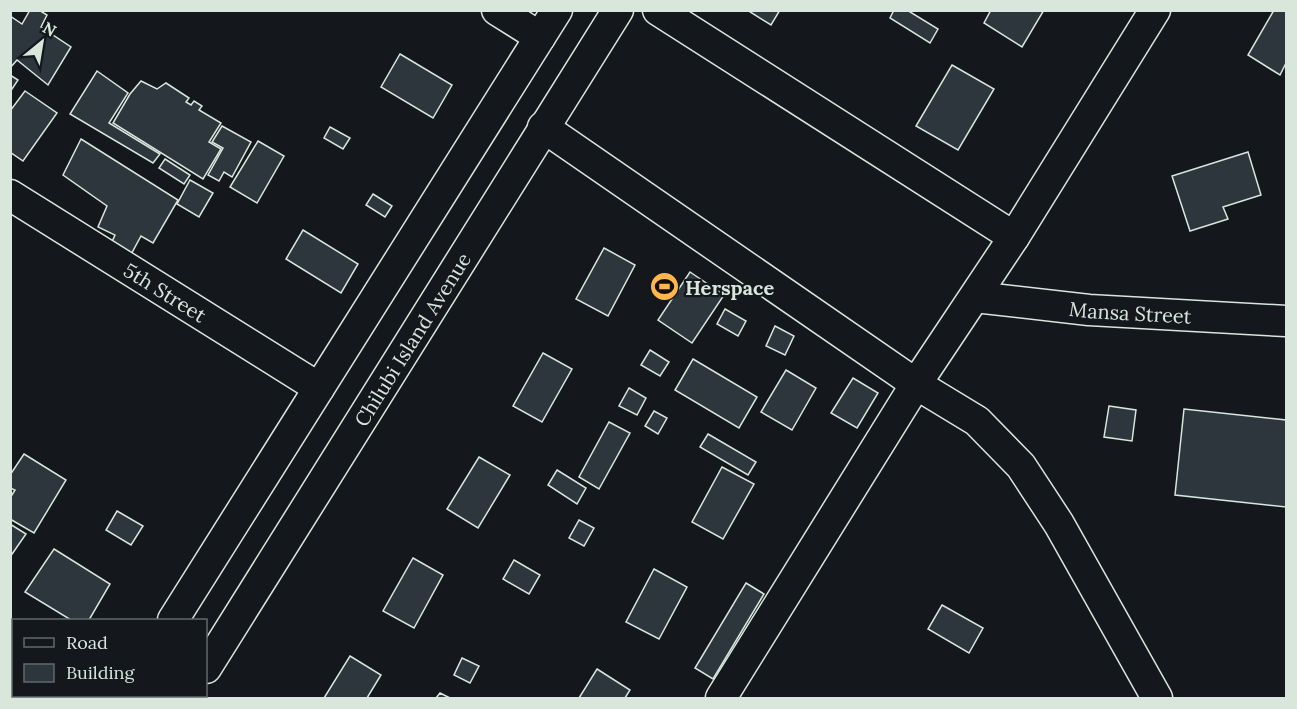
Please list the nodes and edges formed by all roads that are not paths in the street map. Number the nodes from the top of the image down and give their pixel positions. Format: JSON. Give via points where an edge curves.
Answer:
{"nodes":[{"id":1,"x":497,"y":10,"type":"edge"},
{"id":2,"x":557,"y":10,"type":"edge"},
{"id":3,"x":618,"y":10,"type":"edge"},
{"id":4,"x":658,"y":10,"type":"edge"},
{"id":5,"x":1155,"y":10,"type":"edge"},
{"id":6,"x":540,"y":37,"type":"junction"},
{"id":7,"x":543,"y":127,"type":"junction"},
{"id":8,"x":10,"y":195,"type":"edge"},
{"id":9,"x":1014,"y":237,"type":"junction"},
{"id":10,"x":975,"y":297,"type":"junction"},
{"id":11,"x":1287,"y":321,"type":"edge"},
{"id":12,"x":916,"y":384,"type":"junction"},
{"id":13,"x":319,"y":388,"type":"junction"},
{"id":14,"x":174,"y":619,"type":"edge"},
{"id":15,"x":207,"y":666,"type":"edge"},
{"id":16,"x":721,"y":699,"type":"edge"},
{"id":17,"x":1157,"y":699,"type":"edge"}],
"edges":[{"from":1,"to":6,"type":"street"},
{"from":2,"to":6,"type":"street"},
{"from":3,"to":7,"type":"street","name":"Chilubi Island Avenue"},
{"from":4,"to":9,"type":"street"},
{"from":5,"to":9,"type":"street"},
{"from":6,"to":13,"type":"street"},
{"from":7,"to":12,"type":"street"},
{"from":7,"to":15,"type":"street","name":"Chilubi Island Avenue"},
{"from":8,"to":13,"type":"street","name":"5th Street"},
{"from":9,"to":10,"type":"street"},
{"from":10,"to":11,"type":"street","name":"Mansa Street","via":[[1089,310]]},
{"from":10,"to":12,"type":"street"},
{"from":12,"to":16,"type":"street"},
{"from":12,"to":17,"type":"street","via":[[977,421],[1021,466],[1059,524]]},
{"from":13,"to":14,"type":"street"}]}
